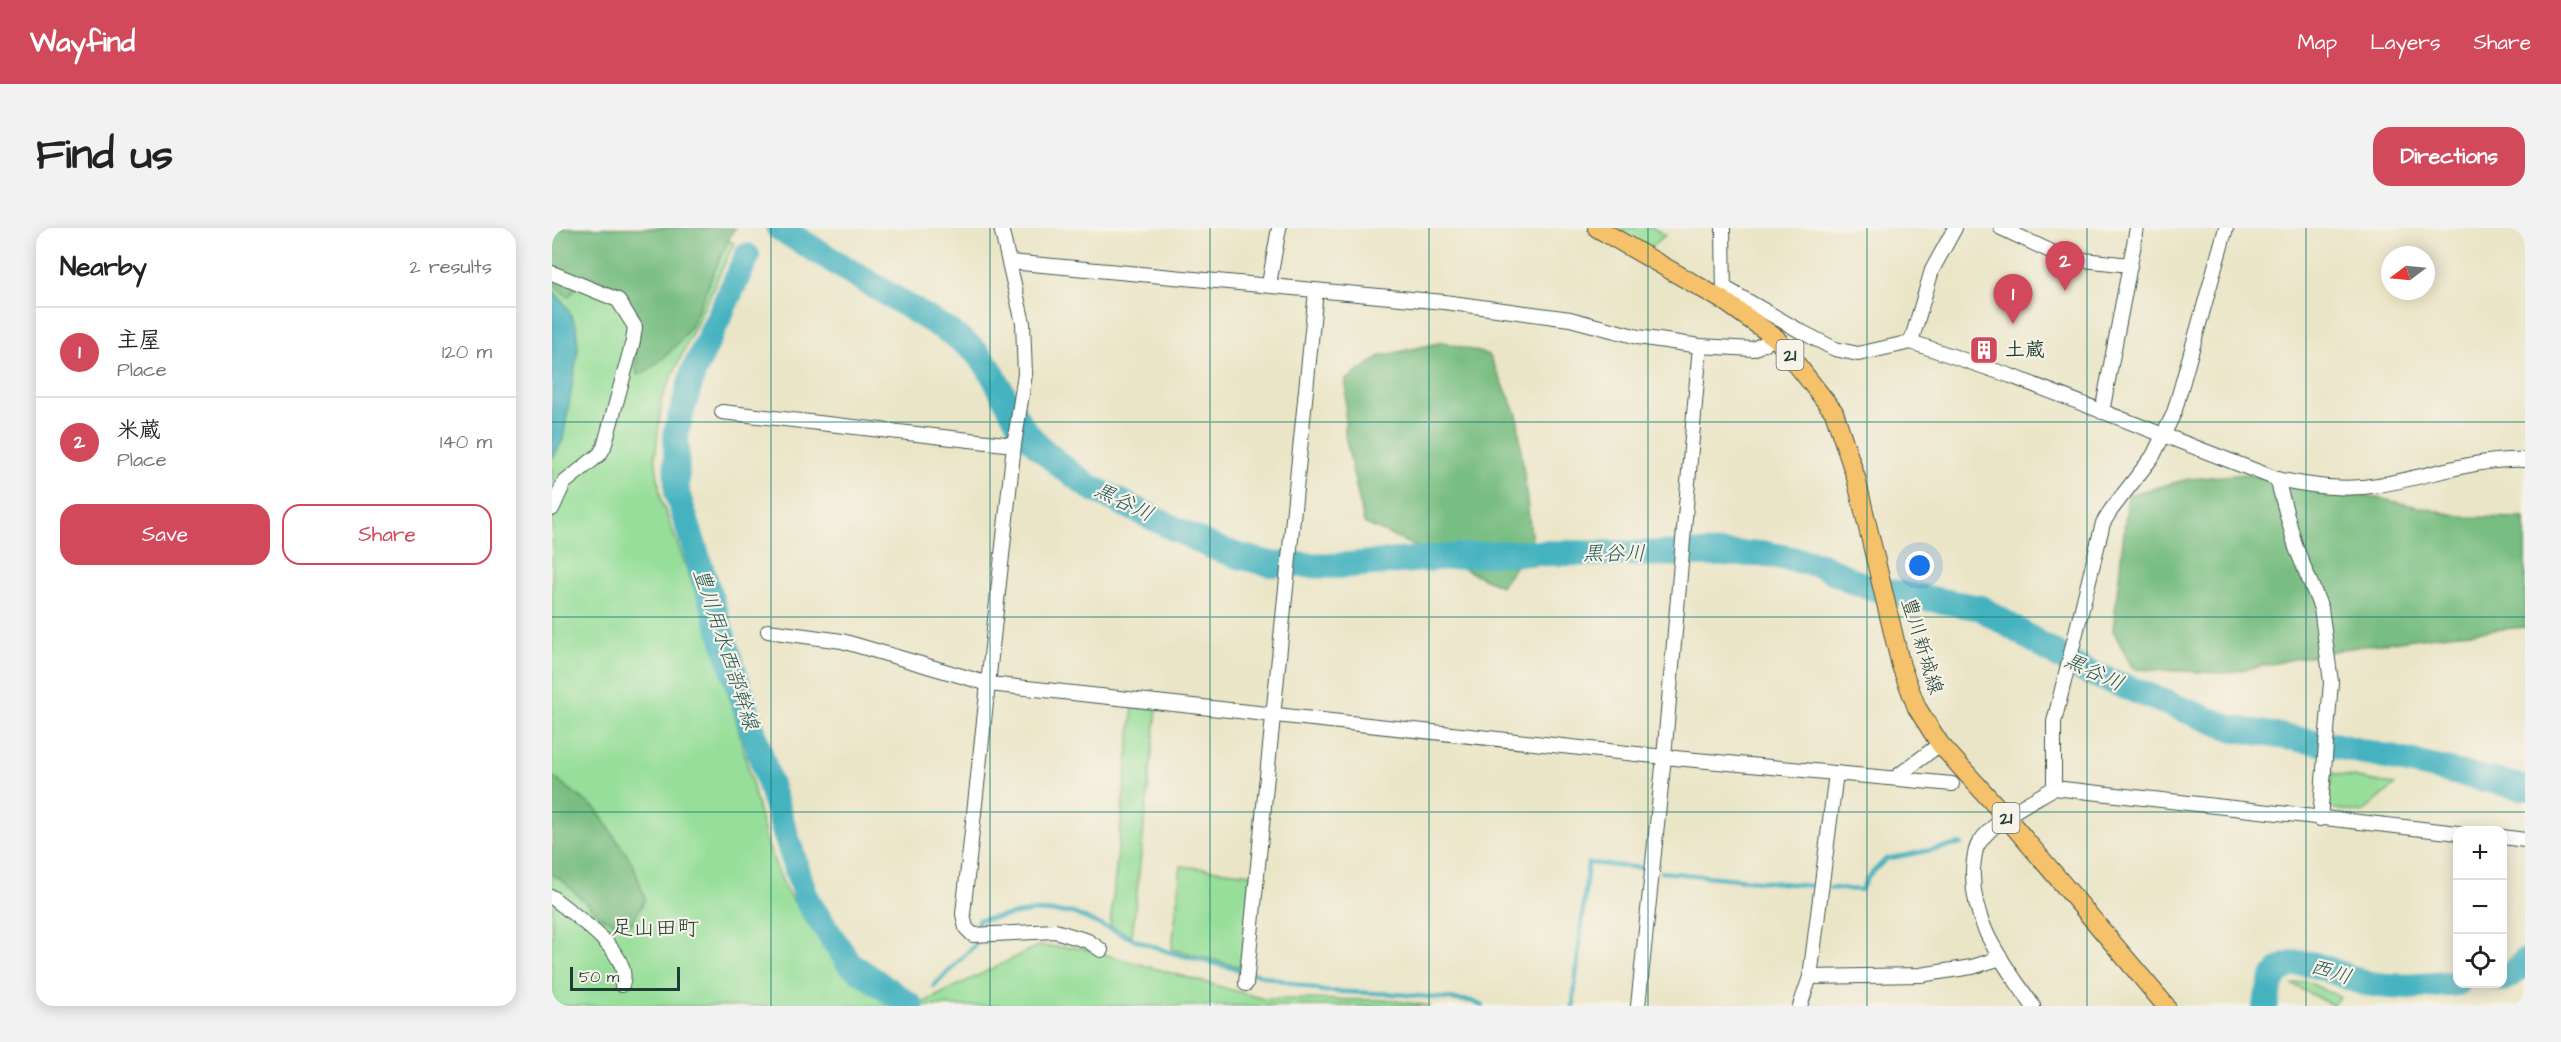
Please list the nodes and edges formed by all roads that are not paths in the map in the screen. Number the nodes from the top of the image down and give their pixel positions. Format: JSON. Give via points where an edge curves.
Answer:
{"nodes":[{"id":1,"x":1001,"y":228,"type":"edge"},
{"id":2,"x":1279,"y":228,"type":"edge"},
{"id":3,"x":1597,"y":228,"type":"edge"},
{"id":4,"x":1723,"y":228,"type":"edge"},
{"id":5,"x":1955,"y":228,"type":"edge"},
{"id":6,"x":2001,"y":228,"type":"edge"},
{"id":7,"x":2137,"y":228,"type":"edge"},
{"id":8,"x":2226,"y":228,"type":"edge"},
{"id":9,"x":1010,"y":262,"type":"junction"},
{"id":10,"x":2130,"y":265,"type":"junction"},
{"id":11,"x":552,"y":273,"type":"edge"},
{"id":12,"x":1269,"y":284,"type":"junction"},
{"id":13,"x":1316,"y":291,"type":"junction"},
{"id":14,"x":1725,"y":294,"type":"junction"},
{"id":15,"x":1776,"y":338,"type":"junction"},
{"id":16,"x":1911,"y":342,"type":"junction"},
{"id":17,"x":1700,"y":346,"type":"junction"},
{"id":18,"x":722,"y":412,"type":"dead end"},
{"id":19,"x":2102,"y":412,"type":"junction"},
{"id":20,"x":2163,"y":436,"type":"junction"},
{"id":21,"x":1014,"y":445,"type":"junction"},
{"id":22,"x":2525,"y":460,"type":"edge"},
{"id":23,"x":2277,"y":479,"type":"junction"},
{"id":24,"x":552,"y":509,"type":"edge"},
{"id":25,"x":768,"y":632,"type":"dead end"},
{"id":26,"x":989,"y":684,"type":"junction"},
{"id":27,"x":1273,"y":714,"type":"junction"},
{"id":28,"x":1940,"y":744,"type":"junction"},
{"id":29,"x":1664,"y":757,"type":"junction"},
{"id":30,"x":1836,"y":773,"type":"junction"},
{"id":31,"x":1895,"y":778,"type":"junction"},
{"id":32,"x":1952,"y":784,"type":"dead end"},
{"id":33,"x":2054,"y":788,"type":"junction"},
{"id":34,"x":2006,"y":818,"type":"junction"},
{"id":35,"x":2320,"y":819,"type":"junction"},
{"id":36,"x":2453,"y":833,"type":"edge"},
{"id":37,"x":2507,"y":838,"type":"edge"},
{"id":38,"x":2525,"y":840,"type":"edge"},
{"id":39,"x":552,"y":897,"type":"edge"},
{"id":40,"x":1101,"y":950,"type":"dead end"},
{"id":41,"x":2001,"y":958,"type":"junction"},
{"id":42,"x":1810,"y":977,"type":"junction"},
{"id":43,"x":1246,"y":984,"type":"dead end"},
{"id":44,"x":622,"y":985,"type":"dead end"},
{"id":45,"x":1638,"y":1006,"type":"edge"},
{"id":46,"x":1800,"y":1006,"type":"edge"},
{"id":47,"x":2033,"y":1006,"type":"edge"},
{"id":48,"x":2166,"y":1006,"type":"edge"}],
"edges":[{"from":1,"to":9,"type":"street"},
{"from":2,"to":12,"type":"street"},
{"from":3,"to":14,"type":"main road","name":"豊川新城線","number":"21"},
{"from":4,"to":14,"type":"street"},
{"from":5,"to":16,"type":"street","via":[[1932,270]]},
{"from":6,"to":10,"type":"street","via":[[2065,258]]},
{"from":7,"to":10,"type":"street"},
{"from":8,"to":20,"type":"street","via":[[2182,388]]},
{"from":9,"to":12,"type":"street"},
{"from":9,"to":21,"type":"street","via":[[1023,323],[1025,374]]},
{"from":10,"to":19,"type":"street"},
{"from":11,"to":24,"type":"street","via":[[618,300],[635,327],[604,447],[564,483]]},
{"from":12,"to":13,"type":"street"},
{"from":13,"to":17,"type":"street","via":[[1444,302],[1570,319],[1638,337]]},
{"from":13,"to":27,"type":"street"},
{"from":14,"to":15,"type":"main road","name":"豊川新城線","number":"21"},
{"from":14,"to":16,"type":"street","via":[[1835,349],[1858,354]]},
{"from":15,"to":17,"type":"street","via":[[1753,349]]},
{"from":15,"to":28,"type":"main road","name":"豊川新城線","number":"21","via":[[1834,412],[1856,478],[1901,666],[1917,708]]},
{"from":16,"to":19,"type":"street"},
{"from":17,"to":29,"type":"street"},
{"from":18,"to":21,"type":"street"},
{"from":19,"to":20,"type":"street"},
{"from":20,"to":23,"type":"street"},
{"from":20,"to":33,"type":"street","via":[[2153,456],[2103,523],[2054,722]]},
{"from":21,"to":26,"type":"street"},
{"from":22,"to":23,"type":"street","via":[[2491,462],[2348,488]]},
{"from":23,"to":35,"type":"street","via":[[2296,548],[2321,608],[2331,682]]},
{"from":25,"to":26,"type":"street","via":[[842,641]]},
{"from":26,"to":27,"type":"street"},
{"from":26,"to":40,"type":"street","via":[[963,914],[966,928],[978,936],[1055,931],[1088,941]]},
{"from":27,"to":29,"type":"street"},
{"from":27,"to":43,"type":"street"},
{"from":28,"to":31,"type":"street"},
{"from":28,"to":34,"type":"main road","name":"豊川新城線","number":"21"},
{"from":29,"to":30,"type":"street"},
{"from":29,"to":45,"type":"street"},
{"from":30,"to":31,"type":"street"},
{"from":30,"to":42,"type":"street"},
{"from":31,"to":32,"type":"street"},
{"from":33,"to":34,"type":"street"},
{"from":33,"to":35,"type":"street"},
{"from":34,"to":41,"type":"street","via":[[1988,832],[1976,849],[1972,889],[1979,921]]},
{"from":34,"to":48,"type":"main road","name":"豊川新城線","number":"21"},
{"from":35,"to":36,"type":"street"},
{"from":37,"to":38,"type":"street"},
{"from":39,"to":44,"type":"street","via":[[608,942],[623,968]]},
{"from":41,"to":42,"type":"street","via":[[1920,975]]},
{"from":41,"to":47,"type":"street"},
{"from":42,"to":46,"type":"street"}]}
